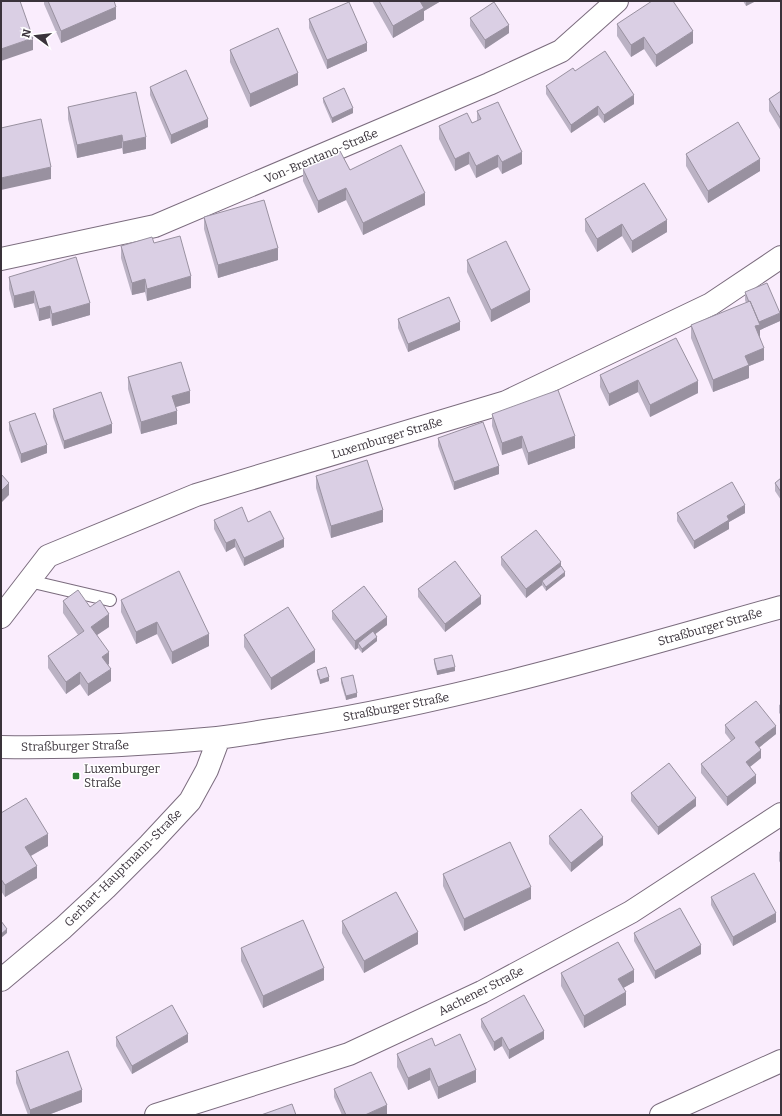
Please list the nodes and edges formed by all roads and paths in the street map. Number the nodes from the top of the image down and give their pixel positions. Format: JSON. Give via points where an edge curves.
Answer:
{"nodes":[{"id":1,"x":617,"y":1,"type":"edge"},
{"id":2,"x":781,"y":257,"type":"edge"},
{"id":3,"x":1,"y":259,"type":"edge"},
{"id":4,"x":29,"y":581,"type":"junction"},
{"id":5,"x":110,"y":600,"type":"dead end"},
{"id":6,"x":781,"y":607,"type":"edge"},
{"id":7,"x":1,"y":616,"type":"edge"},
{"id":8,"x":219,"y":738,"type":"junction"},
{"id":9,"x":1,"y":747,"type":"edge"},
{"id":10,"x":781,"y":814,"type":"edge"},
{"id":11,"x":1,"y":980,"type":"edge"},
{"id":12,"x":781,"y":1061,"type":"edge"},
{"id":13,"x":156,"y":1115,"type":"edge"},
{"id":14,"x":661,"y":1115,"type":"edge"}],
"edges":[{"from":1,"to":3,"type":"street","name":"Von-Brentano-Straße","via":[[561,51],[155,226]]},
{"from":2,"to":4,"type":"street","name":"Luxemburger Straße","via":[[711,304],[506,402],[196,495],[48,556]]},
{"from":4,"to":5,"type":"lane"},
{"from":4,"to":7,"type":"street","name":"Luxemburger Straße"},
{"from":6,"to":8,"type":"street","name":"Straßburger Straße","via":[[520,680],[460,694],[342,719]]},
{"from":8,"to":9,"type":"street","name":"Straßburger Straße","via":[[131,745]]},
{"from":8,"to":11,"type":"street","name":"Gerhart-Hauptmann-Straße","via":[[207,770],[190,801],[106,888]]},
{"from":10,"to":13,"type":"street","name":"Aachener Straße","via":[[631,912],[482,992],[350,1054]]},
{"from":12,"to":14,"type":"street"}]}
